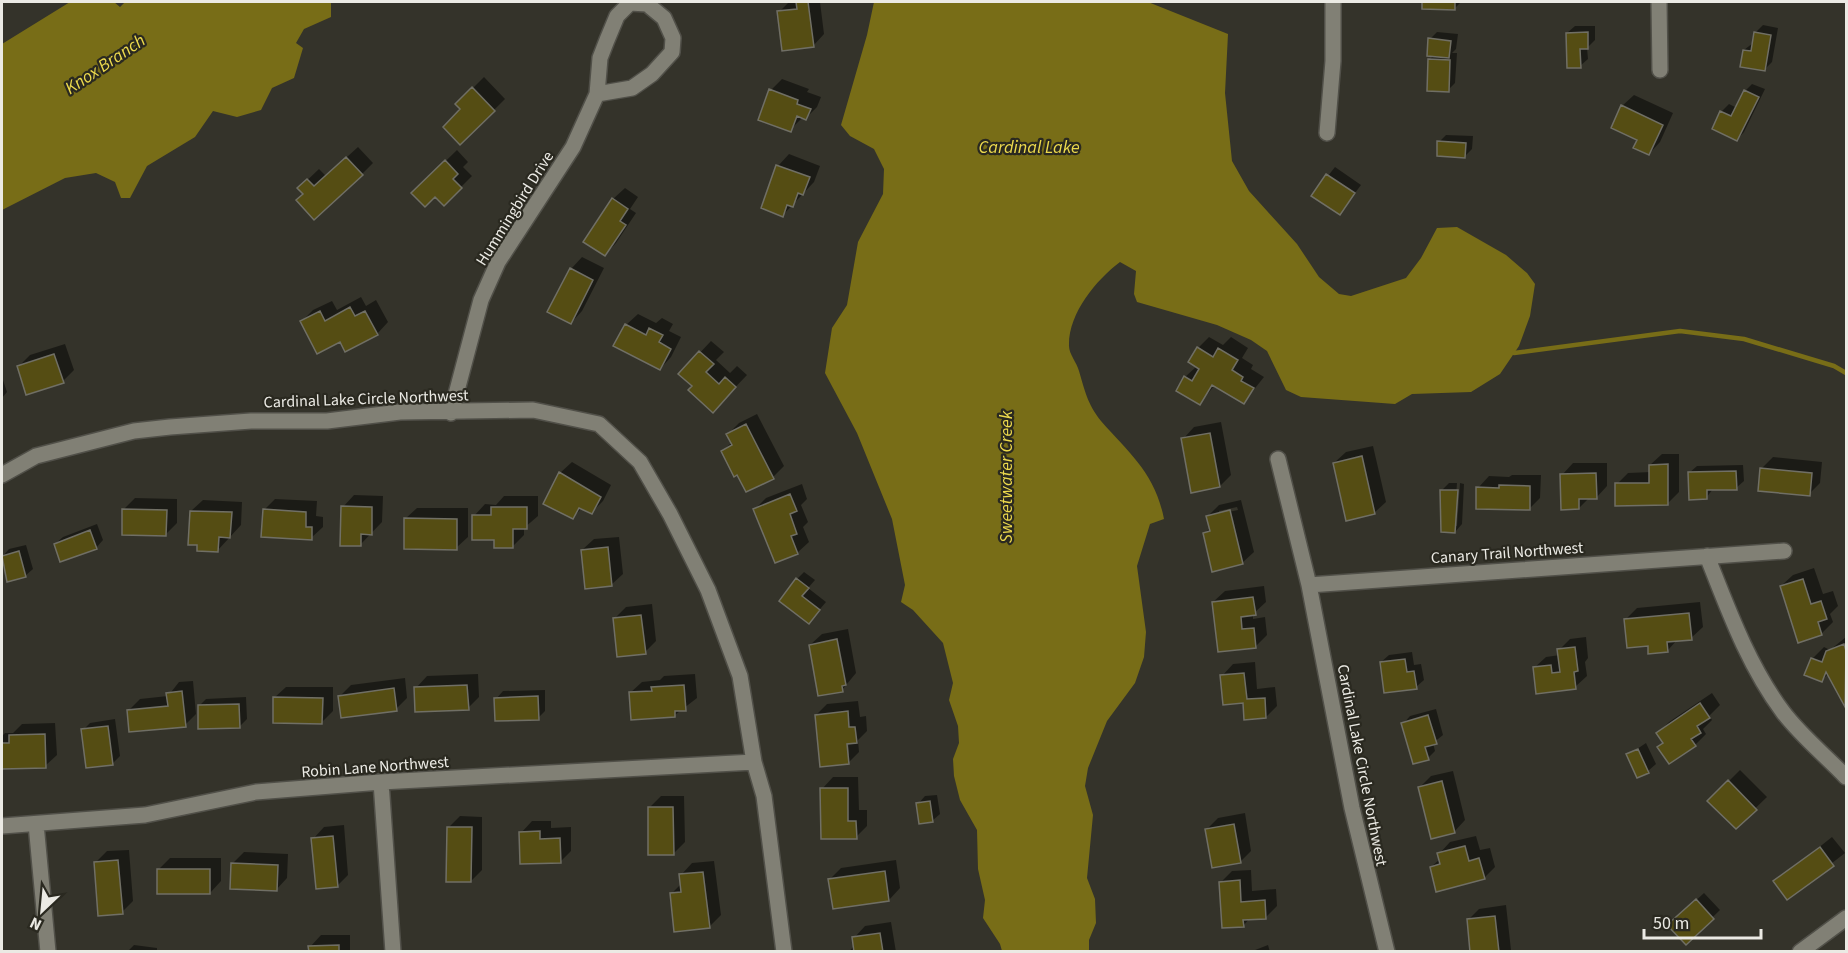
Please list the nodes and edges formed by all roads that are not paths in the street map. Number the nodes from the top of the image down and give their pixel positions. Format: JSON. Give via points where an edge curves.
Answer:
{"nodes":[{"id":1,"x":1333,"y":2,"type":"edge"},
{"id":2,"x":1659,"y":2,"type":"edge"},
{"id":3,"x":1660,"y":70,"type":"dead end"},
{"id":4,"x":597,"y":94,"type":"junction"},
{"id":5,"x":1327,"y":133,"type":"dead end"},
{"id":6,"x":451,"y":413,"type":"junction"},
{"id":7,"x":1278,"y":459,"type":"dead end"},
{"id":8,"x":2,"y":475,"type":"edge"},
{"id":9,"x":1784,"y":551,"type":"dead end"},
{"id":10,"x":1707,"y":556,"type":"junction"},
{"id":11,"x":1309,"y":585,"type":"junction"},
{"id":12,"x":754,"y":762,"type":"junction"},
{"id":13,"x":1846,"y":777,"type":"edge"},
{"id":14,"x":381,"y":783,"type":"junction"},
{"id":15,"x":36,"y":824,"type":"junction"},
{"id":16,"x":2,"y":826,"type":"edge"},
{"id":17,"x":1846,"y":918,"type":"edge"},
{"id":18,"x":48,"y":951,"type":"edge"},
{"id":19,"x":393,"y":951,"type":"edge"},
{"id":20,"x":784,"y":951,"type":"edge"},
{"id":21,"x":1387,"y":951,"type":"edge"},
{"id":22,"x":1800,"y":951,"type":"edge"}],
"edges":[{"from":1,"to":5,"type":"street"},
{"from":2,"to":3,"type":"street"},
{"from":4,"to":4,"type":"street","name":"Hummingbird Drive","via":[[632,88],[652,74],[672,51],[673,38],[664,18],[647,4],[630,3],[617,16],[600,58]]},
{"from":4,"to":6,"type":"street","name":"Hummingbird Drive","via":[[573,147],[498,262],[481,300]]},
{"from":6,"to":8,"type":"street","name":"Cardinal Lake Circle Northwest","via":[[400,412],[327,421],[251,421],[134,431],[36,456]]},
{"from":6,"to":12,"type":"street","name":"Cardinal Lake Circle Northwest","via":[[533,410],[599,424],[640,462],[708,590],[740,676]]},
{"from":7,"to":11,"type":"street","name":"Cardinal Lake Circle Northwest"},
{"from":9,"to":10,"type":"street","name":"Canary Trail Northwest"},
{"from":10,"to":11,"type":"street","name":"Canary Trail Northwest"},
{"from":10,"to":13,"type":"street","via":[[1732,622],[1759,674],[1784,713]]},
{"from":11,"to":21,"type":"street","name":"Cardinal Lake Circle Northwest","via":[[1352,808]]},
{"from":12,"to":14,"type":"street","name":"Robin Lane Northwest"},
{"from":12,"to":20,"type":"street","name":"Cardinal Lake Circle Northwest","via":[[764,796]]},
{"from":14,"to":15,"type":"street","name":"Robin Lane Northwest","via":[[256,792],[145,815]]},
{"from":14,"to":19,"type":"street"},
{"from":15,"to":16,"type":"street","name":"Robin Lane Northwest"},
{"from":15,"to":18,"type":"street"},
{"from":17,"to":22,"type":"street"}]}
